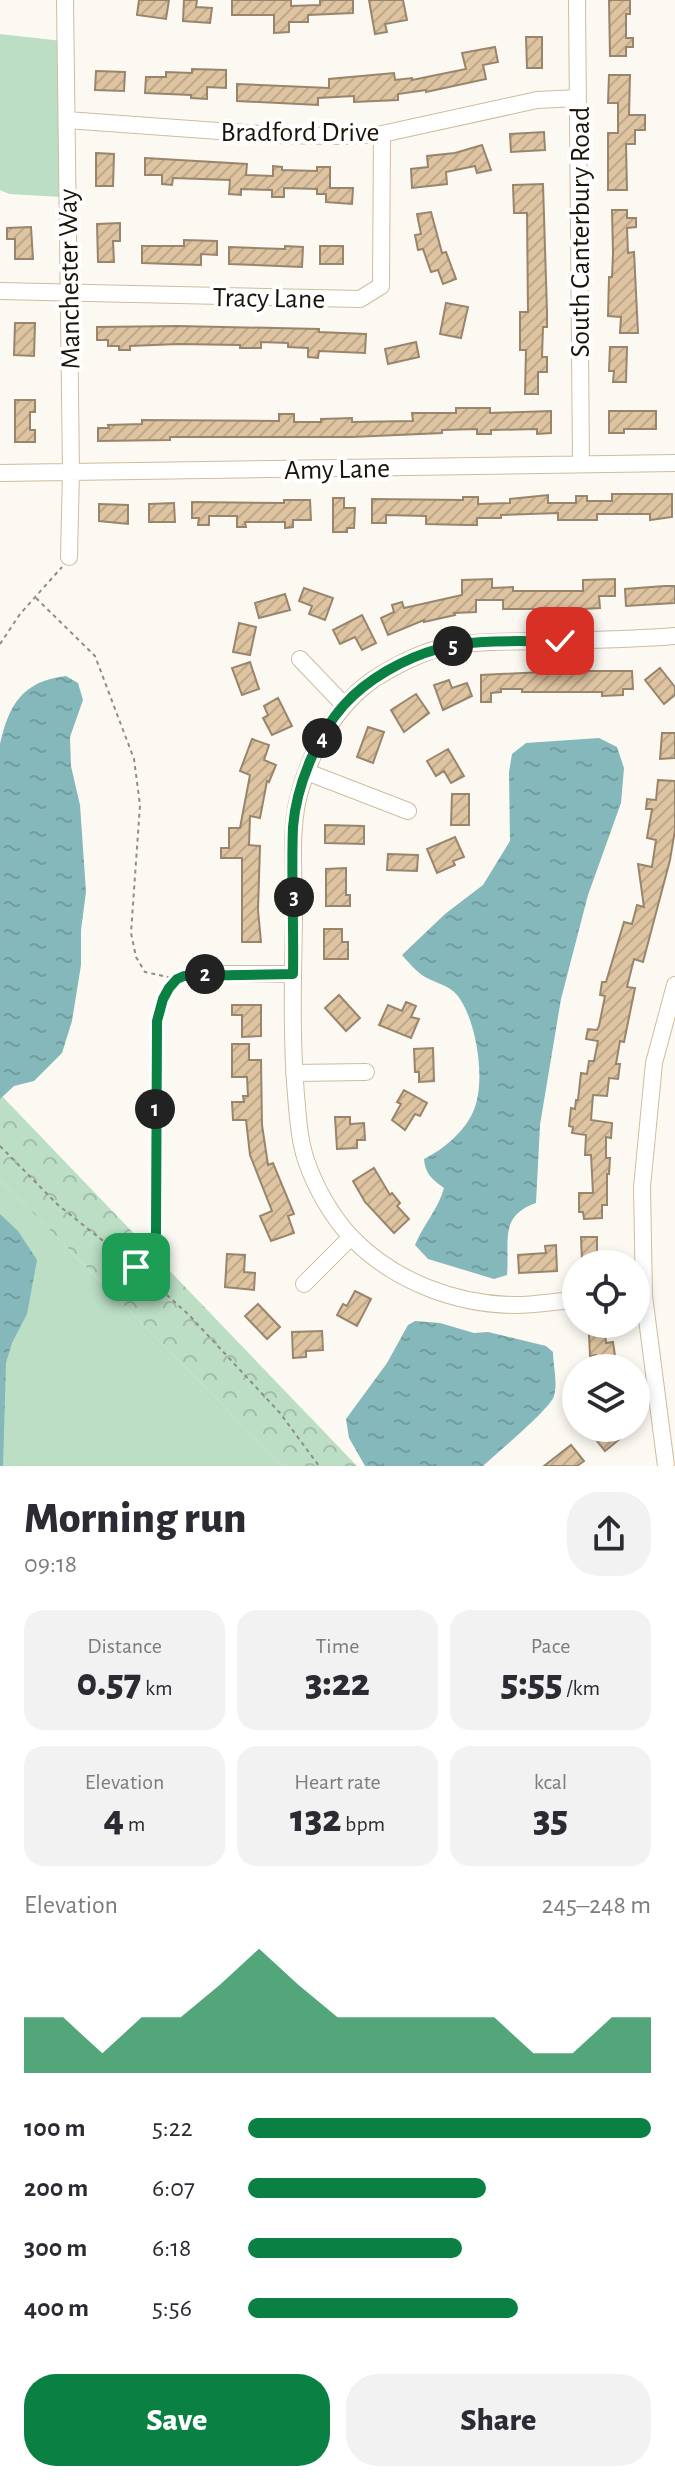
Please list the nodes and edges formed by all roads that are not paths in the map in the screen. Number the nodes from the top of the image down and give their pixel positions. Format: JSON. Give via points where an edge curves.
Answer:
{"nodes":[{"id":1,"x":65,"y":0,"type":"edge"},
{"id":2,"x":577,"y":0,"type":"edge"},
{"id":3,"x":578,"y":98,"type":"junction"},
{"id":4,"x":67,"y":120,"type":"junction"},
{"id":5,"x":382,"y":134,"type":"junction"},
{"id":6,"x":0,"y":291,"type":"edge"},
{"id":7,"x":67,"y":294,"type":"junction"},
{"id":8,"x":675,"y":463,"type":"edge"},
{"id":9,"x":581,"y":464,"type":"junction"},
{"id":10,"x":71,"y":472,"type":"junction"},
{"id":11,"x":0,"y":473,"type":"edge"},
{"id":12,"x":69,"y":557,"type":"road end"},
{"id":13,"x":675,"y":636,"type":"edge"},
{"id":14,"x":300,"y":659,"type":"dead end"},
{"id":15,"x":344,"y":705,"type":"junction"},
{"id":16,"x":307,"y":772,"type":"junction"},
{"id":17,"x":408,"y":811,"type":"dead end"},
{"id":18,"x":202,"y":974,"type":"road end"},
{"id":19,"x":293,"y":974,"type":"junction"},
{"id":20,"x":675,"y":985,"type":"edge"},
{"id":21,"x":366,"y":1072,"type":"dead end"},
{"id":22,"x":294,"y":1073,"type":"junction"},
{"id":23,"x":351,"y":1237,"type":"junction"},
{"id":24,"x":641,"y":1250,"type":"edge"},
{"id":25,"x":304,"y":1284,"type":"dead end"},
{"id":26,"x":562,"y":1301,"type":"edge"},
{"id":27,"x":646,"y":1338,"type":"edge"},
{"id":28,"x":666,"y":1466,"type":"edge"}],
"edges":[{"from":1,"to":4,"type":"street","name":"Manchester Way"},
{"from":2,"to":3,"type":"street","name":"South Canterbury Road"},
{"from":3,"to":5,"type":"street","name":"Bradford Drive","via":[[505,105]]},
{"from":3,"to":9,"type":"street","name":"South Canterbury Road"},
{"from":4,"to":5,"type":"street","name":"Bradford Drive","via":[[273,135]]},
{"from":4,"to":7,"type":"street","name":"Manchester Way"},
{"from":5,"to":7,"type":"street","name":"Tracy Lane","via":[[381,286],[360,299]]},
{"from":6,"to":7,"type":"street","name":"Tracy Lane"},
{"from":7,"to":10,"type":"street","name":"Manchester Way"},
{"from":8,"to":9,"type":"street","name":"Amy Lane"},
{"from":9,"to":10,"type":"street","name":"Amy Lane"},
{"from":10,"to":11,"type":"street","name":"Amy Lane"},
{"from":10,"to":12,"type":"street","name":"Manchester Way"},
{"from":13,"to":15,"type":"street","via":[[438,648],[374,679]]},
{"from":14,"to":15,"type":"street"},
{"from":15,"to":16,"type":"street"},
{"from":16,"to":17,"type":"street"},
{"from":16,"to":19,"type":"street","via":[[293,826]]},
{"from":18,"to":19,"type":"street"},
{"from":19,"to":22,"type":"street"},
{"from":20,"to":24,"type":"street","via":[[654,1063]]},
{"from":21,"to":22,"type":"street"},
{"from":22,"to":23,"type":"street","via":[[306,1162]]},
{"from":23,"to":25,"type":"street"},
{"from":23,"to":26,"type":"street","via":[[380,1261],[441,1294],[516,1305]]},
{"from":27,"to":28,"type":"street"}]}
